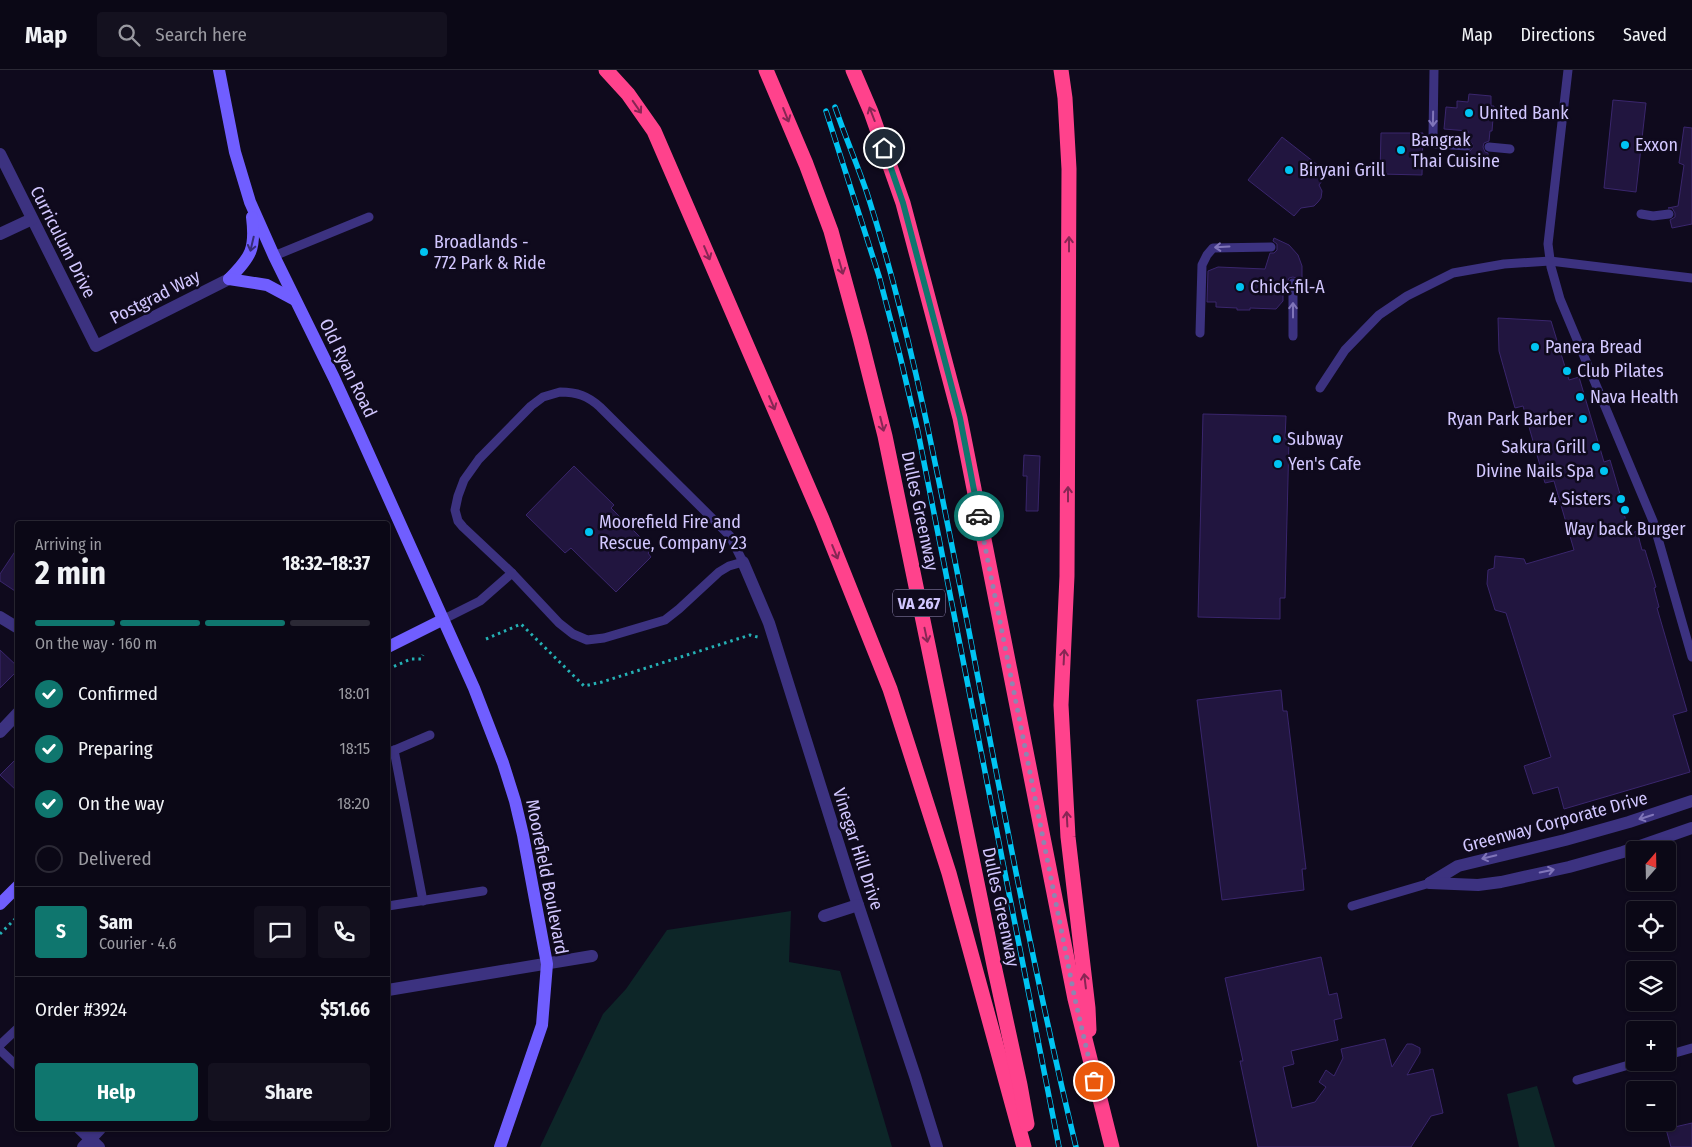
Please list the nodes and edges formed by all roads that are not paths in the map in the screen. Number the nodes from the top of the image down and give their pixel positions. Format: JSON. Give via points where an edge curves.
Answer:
{"nodes":[{"id":1,"x":219,"y":70,"type":"edge"},
{"id":2,"x":606,"y":70,"type":"edge"},
{"id":3,"x":766,"y":70,"type":"edge"},
{"id":4,"x":853,"y":70,"type":"edge"},
{"id":5,"x":1061,"y":70,"type":"edge"},
{"id":6,"x":1434,"y":70,"type":"edge"},
{"id":7,"x":1568,"y":70,"type":"edge"},
{"id":8,"x":1467,"y":146,"type":"dead end"},
{"id":9,"x":1489,"y":147,"type":"dead end"},
{"id":10,"x":1510,"y":149,"type":"dead end"},
{"id":11,"x":0,"y":154,"type":"edge"},
{"id":12,"x":250,"y":202,"type":"junction"},
{"id":13,"x":1641,"y":214,"type":"dead end"},
{"id":14,"x":1669,"y":214,"type":"dead end"},
{"id":15,"x":369,"y":217,"type":"dead end"},
{"id":16,"x":32,"y":219,"type":"junction"},
{"id":17,"x":0,"y":234,"type":"edge"},
{"id":18,"x":1271,"y":247,"type":"dead end"},
{"id":19,"x":274,"y":256,"type":"junction"},
{"id":20,"x":1550,"y":262,"type":"junction"},
{"id":21,"x":1692,"y":278,"type":"edge"},
{"id":22,"x":229,"y":279,"type":"junction"},
{"id":23,"x":1293,"y":283,"type":"dead end"},
{"id":24,"x":295,"y":300,"type":"junction"},
{"id":25,"x":1200,"y":333,"type":"dead end"},
{"id":26,"x":1293,"y":336,"type":"dead end"},
{"id":27,"x":96,"y":346,"type":"joint"},
{"id":28,"x":1320,"y":388,"type":"dead end"},
{"id":29,"x":743,"y":562,"type":"junction"},
{"id":30,"x":512,"y":573,"type":"junction"},
{"id":31,"x":0,"y":617,"type":"edge"},
{"id":32,"x":442,"y":620,"type":"junction"},
{"id":33,"x":15,"y":626,"type":"edge"},
{"id":34,"x":390,"y":646,"type":"edge"},
{"id":35,"x":1692,"y":657,"type":"edge"},
{"id":36,"x":15,"y":716,"type":"edge"},
{"id":37,"x":0,"y":732,"type":"edge"},
{"id":38,"x":430,"y":735,"type":"dead end"},
{"id":39,"x":391,"y":752,"type":"edge"},
{"id":40,"x":1692,"y":801,"type":"edge"},
{"id":41,"x":1692,"y":828,"type":"edge"},
{"id":42,"x":1430,"y":883,"type":"junction"},
{"id":43,"x":15,"y":889,"type":"edge"},
{"id":44,"x":483,"y":891,"type":"dead end"},
{"id":45,"x":423,"y":900,"type":"junction"},
{"id":46,"x":0,"y":904,"type":"edge"},
{"id":47,"x":390,"y":906,"type":"edge"},
{"id":48,"x":858,"y":906,"type":"junction"},
{"id":49,"x":1352,"y":906,"type":"dead end"},
{"id":50,"x":824,"y":916,"type":"dead end"},
{"id":51,"x":592,"y":956,"type":"dead end"},
{"id":52,"x":547,"y":964,"type":"junction"},
{"id":53,"x":390,"y":990,"type":"edge"},
{"id":54,"x":15,"y":1031,"type":"edge"},
{"id":55,"x":0,"y":1045,"type":"edge"},
{"id":56,"x":1692,"y":1048,"type":"edge"},
{"id":57,"x":0,"y":1050,"type":"edge"},
{"id":58,"x":1676,"y":1053,"type":"edge"},
{"id":59,"x":15,"y":1064,"type":"edge"},
{"id":60,"x":1090,"y":1064,"type":"junction"},
{"id":61,"x":1626,"y":1066,"type":"edge"},
{"id":62,"x":1577,"y":1080,"type":"dead end"},
{"id":63,"x":81,"y":1131,"type":"edge"},
{"id":64,"x":99,"y":1131,"type":"edge"},
{"id":65,"x":91,"y":1144,"type":"edge"},
{"id":66,"x":500,"y":1147,"type":"edge"},
{"id":67,"x":937,"y":1147,"type":"edge"},
{"id":68,"x":1024,"y":1147,"type":"edge"},
{"id":69,"x":1030,"y":1147,"type":"edge"},
{"id":70,"x":1112,"y":1147,"type":"edge"}],
"edges":[{"from":1,"to":12,"type":"street","name":"Old Ryan Road","via":[[233,144]]},
{"from":2,"to":68,"type":"highway","one_way":true,"via":[[654,131],[822,519],[890,688],[948,873]]},
{"from":3,"to":69,"type":"highway","name":"Dulles Greenway","number":"VA 267","one_way":true,"via":[[831,231],[885,436],[1020,1085]]},
{"from":60,"to":4,"type":"highway","one_way":true,"via":[[960,418],[903,203]]},
{"from":60,"to":5,"type":"highway","one_way":true,"via":[[1088,1008],[1068,837],[1061,705],[1067,576],[1069,169]]},
{"from":6,"to":8,"type":"lane","one_way":true,"via":[[1433,137],[1436,144]]},
{"from":7,"to":20,"type":"lane","via":[[1548,244]]},
{"from":9,"to":10,"type":"lane"},
{"from":11,"to":16,"type":"street","name":"Curriculum Drive"},
{"from":12,"to":19,"type":"street","name":"Old Ryan Road"},
{"from":12,"to":22,"type":"street","one_way":true,"via":[[254,243],[244,264]]},
{"from":13,"to":14,"type":"lane"},
{"from":15,"to":19,"type":"lane"},
{"from":16,"to":17,"type":"street"},
{"from":16,"to":27,"type":"street","name":"Curriculum Drive"},
{"from":18,"to":25,"type":"lane","one_way":true,"via":[[1213,248],[1207,255],[1202,265]]},
{"from":19,"to":24,"type":"street","name":"Old Ryan Road"},
{"from":20,"to":21,"type":"lane"},
{"from":20,"to":28,"type":"lane","via":[[1504,264],[1453,273],[1407,296],[1379,315],[1360,334],[1345,350]]},
{"from":20,"to":35,"type":"lane","via":[[1560,299],[1653,521]]},
{"from":22,"to":24,"type":"street","via":[[267,285]]},
{"from":22,"to":27,"type":"street","name":"Postgrad Way"},
{"from":26,"to":23,"type":"lane","one_way":true},
{"from":24,"to":32,"type":"street","name":"Old Ryan Road","via":[[334,378]]},
{"from":29,"to":30,"type":"lane","via":[[719,572],[666,620],[587,640],[559,623]]},
{"from":29,"to":30,"type":"lane","via":[[730,536],[600,406],[582,394],[560,392],[543,397],[520,416],[476,462],[458,496],[456,515],[463,527]]},
{"from":29,"to":48,"type":"street","name":"Vinegar Hill Drive","via":[[769,623]]},
{"from":30,"to":32,"type":"lane","via":[[480,601]]},
{"from":31,"to":33,"type":"street"},
{"from":32,"to":34,"type":"street"},
{"from":32,"to":52,"type":"street","name":"Moorefield Boulevard","via":[[474,688],[515,801]]},
{"from":36,"to":37,"type":"street"},
{"from":38,"to":39,"type":"lane"},
{"from":39,"to":45,"type":"lane"},
{"from":40,"to":42,"type":"street","name":"Greenway Corporate Drive","one_way":true,"via":[[1565,840],[1458,866]]},
{"from":42,"to":41,"type":"street","name":"Greenway Corporate Drive","one_way":true,"via":[[1501,882],[1623,852]]},
{"from":42,"to":49,"type":"lane","name":"Greenway Corporate Drive"},
{"from":43,"to":46,"type":"street"},
{"from":44,"to":45,"type":"lane"},
{"from":45,"to":47,"type":"lane"},
{"from":48,"to":50,"type":"street"},
{"from":48,"to":67,"type":"street","name":"Vinegar Hill Drive"},
{"from":51,"to":52,"type":"street"},
{"from":52,"to":53,"type":"street"},
{"from":52,"to":66,"type":"street","name":"Moorefield Boulevard","via":[[542,1025]]},
{"from":54,"to":55,"type":"lane"},
{"from":56,"to":58,"type":"lane"},
{"from":57,"to":59,"type":"lane"},
{"from":60,"to":70,"type":"highway"},
{"from":61,"to":62,"type":"lane"},
{"from":63,"to":65,"type":"street"},
{"from":64,"to":65,"type":"street"}]}
